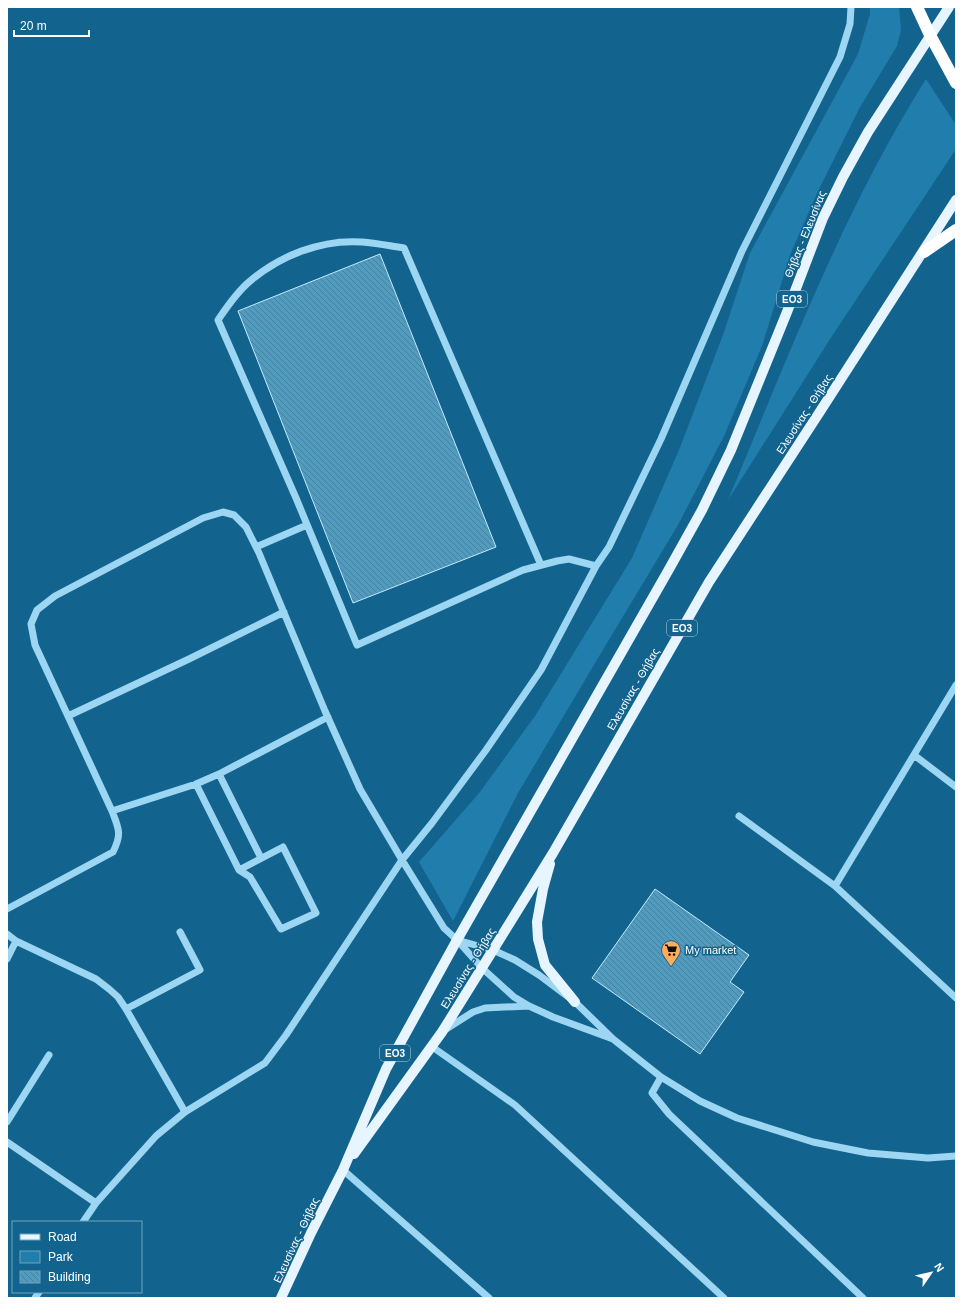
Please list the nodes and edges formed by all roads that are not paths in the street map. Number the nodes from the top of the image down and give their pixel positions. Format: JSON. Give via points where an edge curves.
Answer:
{"nodes":[{"id":1,"x":851,"y":7,"type":"edge"},
{"id":2,"x":917,"y":7,"type":"edge"},
{"id":3,"x":949,"y":7,"type":"edge"},
{"id":4,"x":930,"y":35,"type":"junction"},
{"id":5,"x":956,"y":83,"type":"edge"},
{"id":6,"x":956,"y":200,"type":"edge"},
{"id":7,"x":956,"y":230,"type":"edge"},
{"id":8,"x":924,"y":252,"type":"junction"},
{"id":9,"x":307,"y":525,"type":"junction"},
{"id":10,"x":256,"y":547,"type":"junction"},
{"id":11,"x":541,"y":565,"type":"junction"},
{"id":12,"x":596,"y":566,"type":"junction"},
{"id":13,"x":668,"y":571,"type":"joint"},
{"id":14,"x":284,"y":612,"type":"junction"},
{"id":15,"x":956,"y":685,"type":"edge"},
{"id":16,"x":68,"y":716,"type":"junction"},
{"id":17,"x":328,"y":717,"type":"junction"},
{"id":18,"x":914,"y":755,"type":"junction"},
{"id":19,"x":219,"y":774,"type":"junction"},
{"id":20,"x":196,"y":784,"type":"junction"},
{"id":21,"x":956,"y":787,"type":"edge"},
{"id":22,"x":112,"y":811,"type":"junction"},
{"id":23,"x":739,"y":816,"type":"dead end"},
{"id":24,"x":553,"y":853,"type":"junction"},
{"id":25,"x":261,"y":858,"type":"junction"},
{"id":26,"x":402,"y":860,"type":"junction"},
{"id":27,"x":239,"y":870,"type":"junction"},
{"id":28,"x":836,"y":886,"type":"junction"},
{"id":29,"x":7,"y":909,"type":"edge"},
{"id":30,"x":180,"y":932,"type":"dead end"},
{"id":31,"x":7,"y":934,"type":"edge"},
{"id":32,"x":457,"y":940,"type":"junction"},
{"id":33,"x":16,"y":941,"type":"junction"},
{"id":34,"x":494,"y":950,"type":"junction"},
{"id":35,"x":7,"y":959,"type":"edge"},
{"id":36,"x":482,"y":968,"type":"junction"},
{"id":37,"x":956,"y":998,"type":"edge"},
{"id":38,"x":575,"y":1002,"type":"junction"},
{"id":39,"x":529,"y":1006,"type":"junction"},
{"id":40,"x":126,"y":1009,"type":"junction"},
{"id":41,"x":442,"y":1032,"type":"junction"},
{"id":42,"x":613,"y":1039,"type":"junction"},
{"id":43,"x":431,"y":1046,"type":"junction"},
{"id":44,"x":49,"y":1055,"type":"dead end"},
{"id":45,"x":661,"y":1077,"type":"junction"},
{"id":46,"x":185,"y":1112,"type":"junction"},
{"id":47,"x":7,"y":1122,"type":"edge"},
{"id":48,"x":7,"y":1142,"type":"edge"},
{"id":49,"x":956,"y":1156,"type":"edge"},
{"id":50,"x":343,"y":1170,"type":"junction"},
{"id":51,"x":96,"y":1203,"type":"junction"},
{"id":52,"x":85,"y":1221,"type":"edge"},
{"id":53,"x":281,"y":1298,"type":"edge"},
{"id":54,"x":489,"y":1298,"type":"edge"},
{"id":55,"x":724,"y":1298,"type":"edge"},
{"id":56,"x":863,"y":1298,"type":"edge"}],
"edges":[{"from":1,"to":12,"type":"street","via":[[850,24],[840,56],[742,251],[661,439],[609,546]]},
{"from":2,"to":4,"type":"highway"},
{"from":3,"to":4,"type":"main road","name":"Θήβας - Ελευσίνας","number":"ΕΟ3"},
{"from":4,"to":5,"type":"highway"},
{"from":4,"to":13,"type":"main road","name":"Θήβας - Ελευσίνας","number":"ΕΟ3","via":[[868,132],[843,177],[823,218],[731,450]]},
{"from":6,"to":8,"type":"main road","name":"Ελευσίνας - Θήβας","number":"ΕΟ3"},
{"from":7,"to":8,"type":"highway"},
{"from":8,"to":24,"type":"main road","name":"Ελευσίνας - Θήβας","number":"ΕΟ3","via":[[709,582]]},
{"from":9,"to":10,"type":"street"},
{"from":9,"to":11,"type":"street","via":[[357,645],[523,570]]},
{"from":9,"to":11,"type":"street","via":[[218,320],[248,283],[288,257],[311,248],[361,242],[404,248]]},
{"from":10,"to":14,"type":"street"},
{"from":10,"to":16,"type":"street","via":[[246,527],[234,515],[223,512],[203,518],[55,596],[37,610],[31,624],[35,645]]},
{"from":11,"to":12,"type":"street","via":[[569,559]]},
{"from":12,"to":26,"type":"street","via":[[541,670],[486,750]]},
{"from":13,"to":32,"type":"main road","name":"Ελευσίνας - Θήβας","number":"ΕΟ3"},
{"from":14,"to":16,"type":"street","via":[[189,660]]},
{"from":14,"to":17,"type":"street"},
{"from":15,"to":18,"type":"street"},
{"from":16,"to":22,"type":"street"},
{"from":17,"to":19,"type":"street"},
{"from":17,"to":26,"type":"street","via":[[360,789]]},
{"from":18,"to":21,"type":"street"},
{"from":18,"to":28,"type":"street"},
{"from":19,"to":20,"type":"street"},
{"from":19,"to":25,"type":"street"},
{"from":20,"to":22,"type":"street"},
{"from":20,"to":27,"type":"street"},
{"from":22,"to":29,"type":"street","via":[[118,827],[119,841],[113,852]]},
{"from":23,"to":28,"type":"street"},
{"from":24,"to":34,"type":"main road","name":"Ελευσίνας - Θήβας","number":"ΕΟ3"},
{"from":24,"to":38,"type":"main road","via":[[543,889],[538,939],[546,965]]},
{"from":25,"to":27,"type":"street"},
{"from":25,"to":27,"type":"street","via":[[283,848],[316,913],[281,929],[250,877]]},
{"from":26,"to":32,"type":"street","via":[[444,928]]},
{"from":26,"to":46,"type":"street","via":[[265,1063]]},
{"from":28,"to":37,"type":"street"},
{"from":30,"to":40,"type":"street","via":[[200,970]]},
{"from":31,"to":33,"type":"street"},
{"from":32,"to":34,"type":"street"},
{"from":32,"to":36,"type":"street"},
{"from":32,"to":50,"type":"main road","name":"Ελευσίνας - Θήβας","number":"ΕΟ3","via":[[386,1069]]},
{"from":33,"to":35,"type":"street"},
{"from":33,"to":40,"type":"street","via":[[109,988]]},
{"from":34,"to":36,"type":"main road","name":"Ελευσίνας - Θήβας","number":"ΕΟ3"},
{"from":34,"to":38,"type":"street","via":[[539,975]]},
{"from":36,"to":39,"type":"street","via":[[514,997]]},
{"from":36,"to":41,"type":"main road","name":"Ελευσίνας - Θήβας","number":"ΕΟ3"},
{"from":38,"to":42,"type":"street"},
{"from":39,"to":41,"type":"street","via":[[485,1008],[473,1012]]},
{"from":39,"to":42,"type":"street"},
{"from":40,"to":46,"type":"street"},
{"from":41,"to":43,"type":"main road","name":"Ελευσίνας - Θήβας","number":"ΕΟ3"},
{"from":42,"to":45,"type":"street"},
{"from":43,"to":50,"type":"main road","name":"Ελευσίνας - Θήβας","number":"ΕΟ3"},
{"from":43,"to":55,"type":"street","via":[[515,1105]]},
{"from":44,"to":47,"type":"street"},
{"from":45,"to":49,"type":"street","via":[[700,1101],[737,1118],[813,1142],[868,1153],[928,1158]]},
{"from":45,"to":56,"type":"street","via":[[652,1093],[669,1114]]},
{"from":46,"to":51,"type":"street","via":[[156,1136]]},
{"from":48,"to":51,"type":"street"},
{"from":50,"to":53,"type":"main road","name":"Ελευσίνας - Θήβας","number":"ΕΟ3"},
{"from":50,"to":54,"type":"street"},
{"from":51,"to":52,"type":"street"}]}
